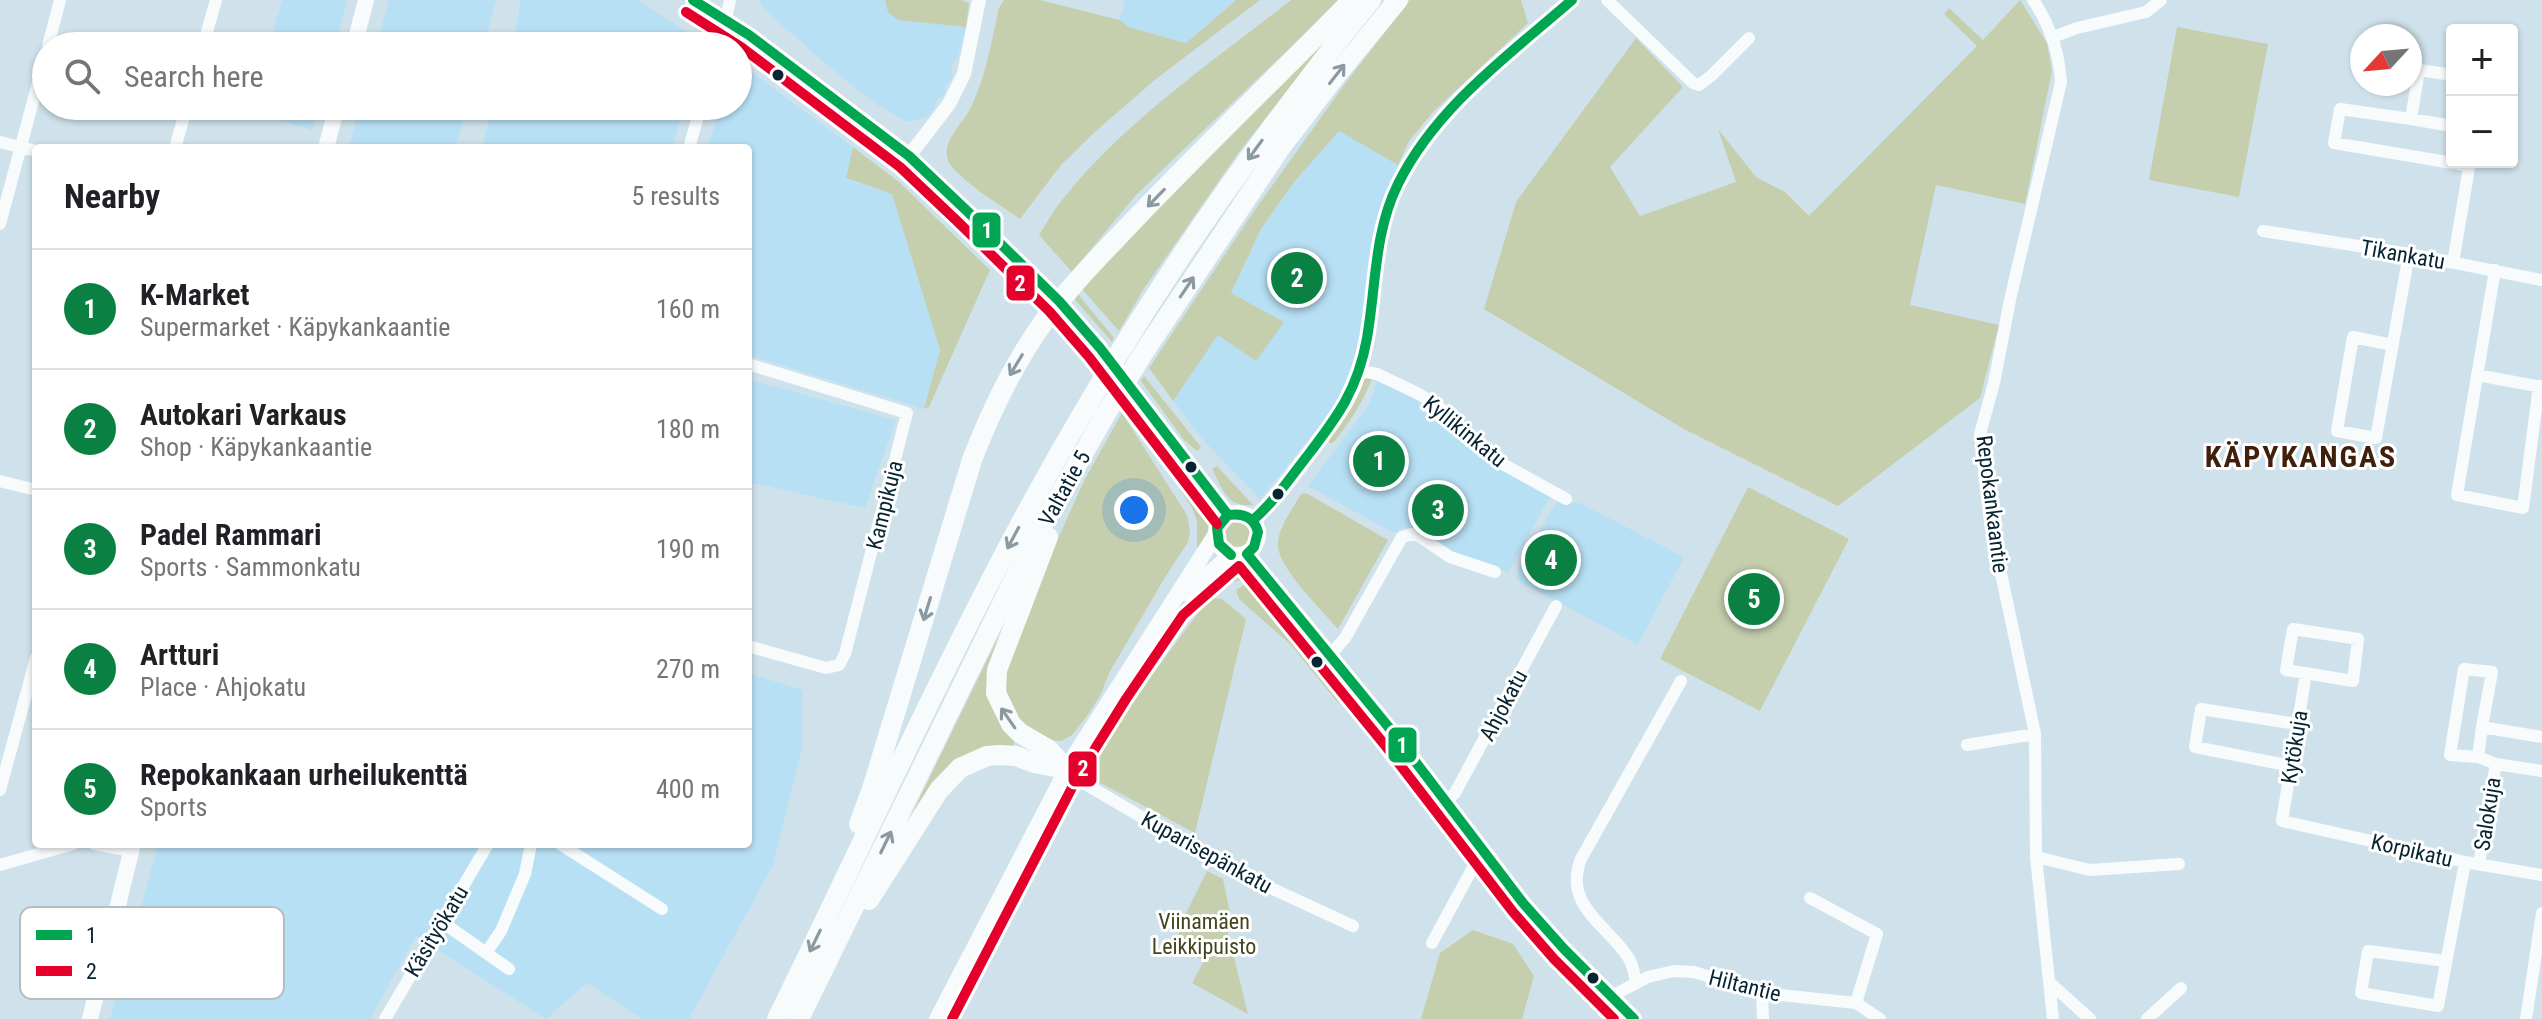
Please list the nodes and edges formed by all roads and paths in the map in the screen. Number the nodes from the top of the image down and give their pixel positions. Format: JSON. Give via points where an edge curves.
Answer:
{"nodes":[{"id":1,"x":60,"y":0,"type":"edge"},
{"id":2,"x":216,"y":0,"type":"edge"},
{"id":3,"x":366,"y":0,"type":"edge"},
{"id":4,"x":693,"y":0,"type":"edge"},
{"id":5,"x":730,"y":0,"type":"edge"},
{"id":6,"x":979,"y":0,"type":"edge"},
{"id":7,"x":1352,"y":0,"type":"edge"},
{"id":8,"x":1371,"y":0,"type":"edge"},
{"id":9,"x":1398,"y":0,"type":"edge"},
{"id":10,"x":1572,"y":0,"type":"edge"},
{"id":11,"x":1607,"y":0,"type":"edge"},
{"id":12,"x":2033,"y":0,"type":"edge"},
{"id":13,"x":2161,"y":0,"type":"edge"},
{"id":14,"x":727,"y":20,"type":"junction"},
{"id":15,"x":52,"y":32,"type":"edge"},
{"id":16,"x":207,"y":32,"type":"edge"},
{"id":17,"x":358,"y":32,"type":"edge"},
{"id":18,"x":724,"y":32,"type":"edge"},
{"id":19,"x":743,"y":32,"type":"edge"},
{"id":20,"x":2053,"y":37,"type":"junction"},
{"id":21,"x":1749,"y":38,"type":"dead end"},
{"id":22,"x":752,"y":39,"type":"edge"},
{"id":23,"x":2446,"y":74,"type":"edge"},
{"id":24,"x":32,"y":104,"type":"edge"},
{"id":25,"x":2411,"y":119,"type":"junction"},
{"id":26,"x":183,"y":120,"type":"edge"},
{"id":27,"x":333,"y":120,"type":"edge"},
{"id":28,"x":697,"y":120,"type":"edge"},
{"id":29,"x":2446,"y":125,"type":"edge"},
{"id":30,"x":0,"y":142,"type":"edge"},
{"id":31,"x":176,"y":144,"type":"edge"},
{"id":32,"x":327,"y":144,"type":"edge"},
{"id":33,"x":690,"y":144,"type":"edge"},
{"id":34,"x":20,"y":147,"type":"junction"},
{"id":35,"x":32,"y":150,"type":"edge"},
{"id":36,"x":909,"y":156,"type":"junction"},
{"id":37,"x":2446,"y":160,"type":"edge"},
{"id":38,"x":2469,"y":168,"type":"edge"},
{"id":39,"x":0,"y":224,"type":"edge"},
{"id":40,"x":2263,"y":231,"type":"dead end"},
{"id":41,"x":2409,"y":254,"type":"junction"},
{"id":42,"x":2453,"y":263,"type":"junction"},
{"id":43,"x":2495,"y":270,"type":"junction"},
{"id":44,"x":2542,"y":280,"type":"edge"},
{"id":45,"x":1059,"y":301,"type":"junction"},
{"id":46,"x":2393,"y":345,"type":"junction"},
{"id":47,"x":752,"y":365,"type":"edge"},
{"id":48,"x":1361,"y":371,"type":"junction"},
{"id":49,"x":2477,"y":375,"type":"junction"},
{"id":50,"x":2540,"y":387,"type":"edge"},
{"id":51,"x":2538,"y":425,"type":"edge"},
{"id":52,"x":0,"y":481,"type":"edge"},
{"id":53,"x":1066,"y":485,"type":"junction"},
{"id":54,"x":32,"y":489,"type":"edge"},
{"id":55,"x":1566,"y":499,"type":"dead end"},
{"id":56,"x":1228,"y":515,"type":"junction"},
{"id":57,"x":1253,"y":520,"type":"junction"},
{"id":58,"x":1216,"y":534,"type":"junction"},
{"id":59,"x":1239,"y":554,"type":"junction"},
{"id":60,"x":1495,"y":572,"type":"dead end"},
{"id":61,"x":1172,"y":606,"type":"junction"},
{"id":62,"x":1556,"y":606,"type":"dead end"},
{"id":63,"x":752,"y":647,"type":"edge"},
{"id":64,"x":1330,"y":655,"type":"junction"},
{"id":65,"x":32,"y":673,"type":"edge"},
{"id":66,"x":2306,"y":673,"type":"junction"},
{"id":67,"x":1681,"y":681,"type":"dead end"},
{"id":68,"x":2297,"y":724,"type":"junction"},
{"id":69,"x":2482,"y":727,"type":"junction"},
{"id":70,"x":2035,"y":734,"type":"junction"},
{"id":71,"x":2542,"y":737,"type":"edge"},
{"id":72,"x":1967,"y":745,"type":"dead end"},
{"id":73,"x":2478,"y":757,"type":"junction"},
{"id":74,"x":2496,"y":764,"type":"junction"},
{"id":75,"x":2291,"y":766,"type":"junction"},
{"id":76,"x":1066,"y":769,"type":"junction"},
{"id":77,"x":2542,"y":771,"type":"edge"},
{"id":78,"x":0,"y":790,"type":"edge"},
{"id":79,"x":1447,"y":801,"type":"junction"},
{"id":80,"x":2282,"y":821,"type":"joint"},
{"id":81,"x":59,"y":848,"type":"edge"},
{"id":82,"x":132,"y":848,"type":"edge"},
{"id":83,"x":486,"y":848,"type":"edge"},
{"id":84,"x":530,"y":848,"type":"edge"},
{"id":85,"x":566,"y":848,"type":"edge"},
{"id":86,"x":1485,"y":852,"type":"junction"},
{"id":87,"x":2036,"y":857,"type":"junction"},
{"id":88,"x":2465,"y":862,"type":"junction"},
{"id":89,"x":2179,"y":864,"type":"dead end"},
{"id":90,"x":2479,"y":864,"type":"junction"},
{"id":91,"x":0,"y":865,"type":"edge"},
{"id":92,"x":850,"y":871,"type":"junction"},
{"id":93,"x":2542,"y":875,"type":"edge"},
{"id":94,"x":1810,"y":898,"type":"dead end"},
{"id":95,"x":118,"y":907,"type":"edge"},
{"id":96,"x":662,"y":909,"type":"dead end"},
{"id":97,"x":2542,"y":913,"type":"edge"},
{"id":98,"x":442,"y":922,"type":"junction"},
{"id":99,"x":1353,"y":926,"type":"dead end"},
{"id":100,"x":1432,"y":943,"type":"dead end"},
{"id":101,"x":486,"y":953,"type":"junction"},
{"id":102,"x":2446,"y":961,"type":"junction"},
{"id":103,"x":827,"y":962,"type":"junction"},
{"id":104,"x":509,"y":969,"type":"dead end"},
{"id":105,"x":1636,"y":982,"type":"junction"},
{"id":106,"x":2049,"y":982,"type":"junction"},
{"id":107,"x":2537,"y":984,"type":"edge"},
{"id":108,"x":2181,"y":988,"type":"dead end"},
{"id":109,"x":1762,"y":993,"type":"junction"},
{"id":110,"x":1610,"y":997,"type":"junction"},
{"id":111,"x":95,"y":999,"type":"edge"},
{"id":112,"x":1856,"y":1003,"type":"junction"},
{"id":113,"x":941,"y":1017,"type":"edge"},
{"id":114,"x":90,"y":1019,"type":"edge"},
{"id":115,"x":385,"y":1019,"type":"edge"},
{"id":116,"x":777,"y":1019,"type":"edge"},
{"id":117,"x":799,"y":1019,"type":"edge"},
{"id":118,"x":1634,"y":1019,"type":"edge"},
{"id":119,"x":1763,"y":1019,"type":"edge"},
{"id":120,"x":1880,"y":1019,"type":"edge"},
{"id":121,"x":2053,"y":1019,"type":"edge"},
{"id":122,"x":2090,"y":1019,"type":"edge"},
{"id":123,"x":2147,"y":1019,"type":"edge"},
{"id":124,"x":2526,"y":1019,"type":"edge"}],
"edges":[{"from":1,"to":15,"type":"street"},
{"from":2,"to":16,"type":"street"},
{"from":3,"to":17,"type":"main road"},
{"from":4,"to":14,"type":"main road"},
{"from":5,"to":14,"type":"street"},
{"from":6,"to":36,"type":"street","via":[[964,74],[949,104]]},
{"from":7,"to":45,"type":"highway","one_way":true},
{"from":8,"to":92,"type":"highway","name":"Valtatie 5","one_way":true,"via":[[1223,194],[1092,397],[994,574]]},
{"from":53,"to":9,"type":"highway","name":"Valtatie 5","one_way":true,"via":[[1144,352],[1281,147]]},
{"from":10,"to":48,"type":"street","via":[[1438,122],[1397,185],[1381,233]]},
{"from":11,"to":21,"type":"street","via":[[1699,85]]},
{"from":12,"to":20,"type":"street","name":"Repokankaantie"},
{"from":13,"to":20,"type":"street","via":[[2146,12]]},
{"from":14,"to":18,"type":"street"},
{"from":14,"to":19,"type":"main road"},
{"from":20,"to":70,"type":"street","name":"Repokankaantie","via":[[2060,61],[2059,94],[1980,434],[1990,521]]},
{"from":22,"to":36,"type":"main road"},
{"from":23,"to":25,"type":"street","via":[[2419,70]]},
{"from":24,"to":34,"type":"street"},
{"from":25,"to":29,"type":"street"},
{"from":25,"to":37,"type":"street","via":[[2340,109],[2334,143]]},
{"from":26,"to":31,"type":"street"},
{"from":27,"to":32,"type":"main road"},
{"from":28,"to":33,"type":"street"},
{"from":30,"to":34,"type":"street"},
{"from":34,"to":35,"type":"street"},
{"from":34,"to":39,"type":"street"},
{"from":36,"to":45,"type":"main road"},
{"from":38,"to":42,"type":"street"},
{"from":40,"to":41,"type":"street","name":"Tikankatu"},
{"from":41,"to":42,"type":"street","name":"Tikankatu"},
{"from":41,"to":46,"type":"street"},
{"from":42,"to":43,"type":"street","name":"Tikankatu"},
{"from":43,"to":44,"type":"street","name":"Tikankatu"},
{"from":43,"to":49,"type":"street"},
{"from":45,"to":56,"type":"main road"},
{"from":45,"to":92,"type":"highway","one_way":true,"via":[[1012,370],[972,460],[856,831]]},
{"from":46,"to":46,"type":"street","via":[[2376,438],[2337,431],[2353,337]]},
{"from":47,"to":63,"type":"street","name":"Kampikuja","via":[[907,413],[839,665],[826,668]]},
{"from":48,"to":55,"type":"street","name":"Kyllikinkatu","via":[[1419,394],[1492,458]]},
{"from":48,"to":57,"type":"street","via":[[1347,402]]},
{"from":49,"to":50,"type":"street"},
{"from":49,"to":51,"type":"street","via":[[2457,495],[2523,508]]},
{"from":50,"to":51,"type":"street"},
{"from":52,"to":54,"type":"street"},
{"from":76,"to":53,"type":"highway","one_way":true,"via":[[1011,724],[998,702],[995,683]]},
{"from":103,"to":53,"type":"highway","name":"Valtatie 5","one_way":true,"via":[[1031,545]]},
{"from":56,"to":57,"type":"main road","via":[[1240,513]]},
{"from":56,"to":58,"type":"main road"},
{"from":57,"to":59,"type":"main road","via":[[1259,537],[1255,547]]},
{"from":58,"to":59,"type":"main road","via":[[1220,547]]},
{"from":58,"to":61,"type":"main road"},
{"from":59,"to":61,"type":"main road"},
{"from":59,"to":64,"type":"main road"},
{"from":60,"to":64,"type":"street","via":[[1407,535],[1399,540],[1345,638]]},
{"from":61,"to":76,"type":"main road"},
{"from":62,"to":79,"type":"street","name":"Ahjokatu"},
{"from":64,"to":79,"type":"main road"},
{"from":65,"to":78,"type":"street"},
{"from":66,"to":66,"type":"street","via":[[2353,681],[2358,639],[2293,629],[2286,670]]},
{"from":66,"to":68,"type":"street","name":"Kytökuja"},
{"from":67,"to":105,"type":"street","via":[[1575,875],[1577,893],[1630,960]]},
{"from":68,"to":75,"type":"street","name":"Kytökuja"},
{"from":68,"to":75,"type":"street","via":[[2201,709],[2195,747]]},
{"from":69,"to":71,"type":"street"},
{"from":69,"to":73,"type":"street","name":"Salokuja"},
{"from":69,"to":73,"type":"street","name":"Salokuja","via":[[2492,672],[2464,669],[2450,755]]},
{"from":70,"to":72,"type":"street"},
{"from":70,"to":87,"type":"street","name":"Repokankaantie"},
{"from":73,"to":74,"type":"street","name":"Salokuja"},
{"from":74,"to":77,"type":"street","name":"Salokuja"},
{"from":74,"to":90,"type":"street","name":"Salokuja"},
{"from":75,"to":80,"type":"street","name":"Kytökuja"},
{"from":76,"to":99,"type":"street","name":"Kuparisepänkatu","via":[[1234,871]]},
{"from":76,"to":103,"type":"highway","via":[[1000,755],[960,768],[939,790]]},
{"from":76,"to":113,"type":"street"},
{"from":79,"to":86,"type":"main road"},
{"from":80,"to":88,"type":"street","name":"Korpikatu"},
{"from":81,"to":91,"type":"street"},
{"from":82,"to":95,"type":"main road"},
{"from":83,"to":98,"type":"street","name":"Käsityökatu"},
{"from":84,"to":101,"type":"street","via":[[525,874]]},
{"from":85,"to":96,"type":"street"},
{"from":86,"to":100,"type":"street"},
{"from":86,"to":110,"type":"main road","via":[[1523,903]]},
{"from":87,"to":89,"type":"street","via":[[2090,870]]},
{"from":87,"to":106,"type":"street","name":"Repokankaantie"},
{"from":88,"to":90,"type":"street","name":"Korpikatu"},
{"from":88,"to":102,"type":"street"},
{"from":90,"to":93,"type":"street","name":"Korpikatu"},
{"from":92,"to":116,"type":"highway","name":"Valtatie 5","one_way":true},
{"from":94,"to":112,"type":"street","via":[[1877,934]]},
{"from":97,"to":107,"type":"street"},
{"from":98,"to":101,"type":"street"},
{"from":98,"to":115,"type":"street","name":"Käsityökatu"},
{"from":101,"to":104,"type":"street"},
{"from":102,"to":102,"type":"street","via":[[2438,1006],[2361,993],[2368,951]]},
{"from":103,"to":117,"type":"highway","name":"Valtatie 5"},
{"from":105,"to":109,"type":"street","name":"Hiltantie","via":[[1674,971],[1694,972]]},
{"from":105,"to":110,"type":"street","name":"Hiltantie"},
{"from":106,"to":121,"type":"street","name":"Repokankaantie"},
{"from":106,"to":122,"type":"street"},
{"from":107,"to":124,"type":"street"},
{"from":108,"to":123,"type":"street"},
{"from":109,"to":112,"type":"street","name":"Hiltantie"},
{"from":109,"to":119,"type":"street"},
{"from":110,"to":118,"type":"main road"},
{"from":111,"to":114,"type":"main road"},
{"from":112,"to":120,"type":"street","name":"Hiltantie"}]}
